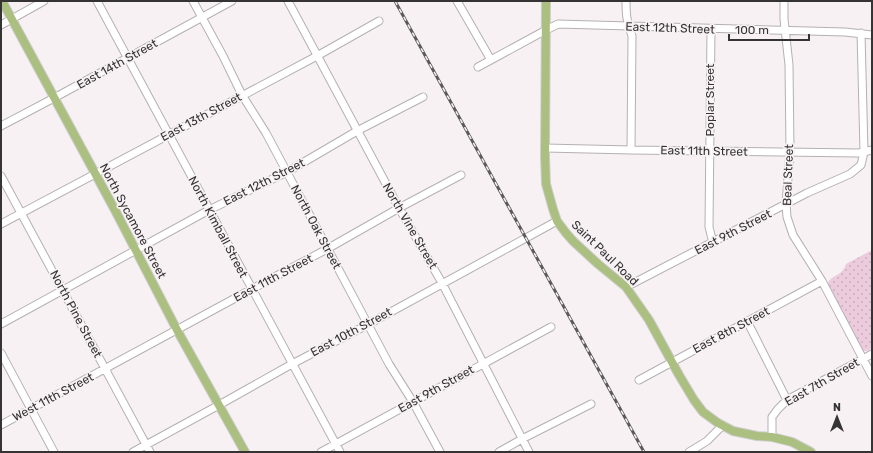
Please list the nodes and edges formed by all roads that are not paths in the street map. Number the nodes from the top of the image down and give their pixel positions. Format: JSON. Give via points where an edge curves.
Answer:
{"nodes":[{"id":1,"x":2,"y":1,"type":"edge"},
{"id":2,"x":44,"y":1,"type":"edge"},
{"id":3,"x":97,"y":1,"type":"edge"},
{"id":4,"x":193,"y":1,"type":"edge"},
{"id":5,"x":232,"y":1,"type":"edge"},
{"id":6,"x":288,"y":1,"type":"edge"},
{"id":7,"x":457,"y":1,"type":"edge"},
{"id":8,"x":546,"y":1,"type":"edge"},
{"id":9,"x":626,"y":1,"type":"edge"},
{"id":10,"x":784,"y":1,"type":"edge"},
{"id":11,"x":202,"y":17,"type":"junction"},
{"id":12,"x":11,"y":19,"type":"junction"},
{"id":13,"x":379,"y":21,"type":"dead end"},
{"id":14,"x":1,"y":24,"type":"edge"},
{"id":15,"x":628,"y":26,"type":"junction"},
{"id":16,"x":711,"y":29,"type":"junction"},
{"id":17,"x":546,"y":30,"type":"junction"},
{"id":18,"x":786,"y":31,"type":"junction"},
{"id":19,"x":861,"y":33,"type":"junction"},
{"id":20,"x":872,"y":35,"type":"edge"},
{"id":21,"x":317,"y":56,"type":"junction"},
{"id":22,"x":128,"y":58,"type":"junction"},
{"id":23,"x":491,"y":60,"type":"junction"},
{"id":24,"x":478,"y":67,"type":"dead end"},
{"id":25,"x":242,"y":95,"type":"junction"},
{"id":26,"x":423,"y":97,"type":"dead end"},
{"id":27,"x":54,"y":98,"type":"junction"},
{"id":28,"x":1,"y":126,"type":"edge"},
{"id":29,"x":357,"y":131,"type":"junction"},
{"id":30,"x":168,"y":134,"type":"junction"},
{"id":31,"x":545,"y":148,"type":"junction"},
{"id":32,"x":631,"y":150,"type":"junction"},
{"id":33,"x":872,"y":150,"type":"edge"},
{"id":34,"x":710,"y":151,"type":"junction"},
{"id":35,"x":790,"y":152,"type":"junction"},
{"id":36,"x":864,"y":152,"type":"junction"},
{"id":37,"x":287,"y":172,"type":"junction"},
{"id":38,"x":95,"y":174,"type":"junction"},
{"id":39,"x":462,"y":175,"type":"dead end"},
{"id":40,"x":1,"y":176,"type":"edge"},
{"id":41,"x":786,"y":204,"type":"junction"},
{"id":42,"x":399,"y":208,"type":"junction"},
{"id":43,"x":209,"y":210,"type":"junction"},
{"id":44,"x":21,"y":213,"type":"junction"},
{"id":45,"x":557,"y":221,"type":"junction"},
{"id":46,"x":1,"y":224,"type":"edge"},
{"id":47,"x":713,"y":243,"type":"junction"},
{"id":48,"x":327,"y":249,"type":"junction"},
{"id":49,"x":136,"y":251,"type":"junction"},
{"id":50,"x":822,"y":281,"type":"junction"},
{"id":51,"x":442,"y":283,"type":"junction"},
{"id":52,"x":626,"y":287,"type":"junction"},
{"id":53,"x":252,"y":289,"type":"junction"},
{"id":54,"x":63,"y":290,"type":"junction"},
{"id":55,"x":747,"y":321,"type":"junction"},
{"id":56,"x":1,"y":324,"type":"edge"},
{"id":57,"x":367,"y":325,"type":"junction"},
{"id":58,"x":551,"y":327,"type":"dead end"},
{"id":59,"x":177,"y":330,"type":"junction"},
{"id":60,"x":1,"y":353,"type":"edge"},
{"id":61,"x":872,"y":354,"type":"edge"},
{"id":62,"x":863,"y":359,"type":"junction"},
{"id":63,"x":672,"y":362,"type":"junction"},
{"id":64,"x":483,"y":363,"type":"junction"},
{"id":65,"x":292,"y":364,"type":"junction"},
{"id":66,"x":105,"y":369,"type":"junction"},
{"id":67,"x":872,"y":376,"type":"edge"},
{"id":68,"x":639,"y":380,"type":"dead end"},
{"id":69,"x":787,"y":400,"type":"junction"},
{"id":70,"x":413,"y":402,"type":"junction"},
{"id":71,"x":591,"y":404,"type":"dead end"},
{"id":72,"x":219,"y":405,"type":"junction"},
{"id":73,"x":31,"y":408,"type":"junction"},
{"id":74,"x":1,"y":424,"type":"edge"},
{"id":75,"x":722,"y":426,"type":"junction"},
{"id":76,"x":772,"y":437,"type":"junction"},
{"id":77,"x":522,"y":439,"type":"junction"},
{"id":78,"x":335,"y":444,"type":"junction"},
{"id":79,"x":146,"y":445,"type":"junction"},
{"id":80,"x":54,"y":452,"type":"edge"},
{"id":81,"x":132,"y":452,"type":"edge"},
{"id":82,"x":150,"y":452,"type":"edge"},
{"id":83,"x":245,"y":452,"type":"edge"},
{"id":84,"x":321,"y":452,"type":"edge"},
{"id":85,"x":340,"y":452,"type":"edge"},
{"id":86,"x":440,"y":452,"type":"edge"},
{"id":87,"x":499,"y":452,"type":"edge"},
{"id":88,"x":529,"y":452,"type":"edge"},
{"id":89,"x":689,"y":452,"type":"edge"},
{"id":90,"x":811,"y":452,"type":"edge"}],
"edges":[{"from":1,"to":12,"type":"main road","name":"North Sycamore Street"},
{"from":2,"to":12,"type":"street"},
{"from":3,"to":22,"type":"street","name":"North Kimball Street"},
{"from":4,"to":11,"type":"street","name":"North Oak Street"},
{"from":5,"to":11,"type":"street","name":"East 14th Street"},
{"from":6,"to":21,"type":"street","name":"North Vine Street"},
{"from":7,"to":23,"type":"street"},
{"from":8,"to":17,"type":"main road","name":"Saint Paul Road"},
{"from":9,"to":15,"type":"street"},
{"from":10,"to":18,"type":"street","name":"Beal Street"},
{"from":11,"to":22,"type":"street","name":"East 14th Street"},
{"from":11,"to":25,"type":"street","name":"North Oak Street"},
{"from":12,"to":14,"type":"street"},
{"from":12,"to":27,"type":"main road","name":"North Sycamore Street"},
{"from":13,"to":21,"type":"street","name":"East 13th Street"},
{"from":15,"to":16,"type":"street","name":"East 12th Street"},
{"from":15,"to":17,"type":"street","name":"East 12th Street","via":[[558,24]]},
{"from":15,"to":32,"type":"street","via":[[632,36]]},
{"from":16,"to":18,"type":"street","name":"East 12th Street"},
{"from":16,"to":34,"type":"street","name":"Poplar Street"},
{"from":17,"to":23,"type":"street","name":"East 12th Street"},
{"from":17,"to":31,"type":"main road","name":"Saint Paul Road"},
{"from":18,"to":19,"type":"street","name":"East 12th Street"},
{"from":18,"to":35,"type":"street","name":"Beal Street"},
{"from":19,"to":20,"type":"street","name":"East 12th Street"},
{"from":19,"to":36,"type":"street"},
{"from":21,"to":25,"type":"street","name":"East 13th Street"},
{"from":21,"to":29,"type":"street","name":"North Vine Street"},
{"from":22,"to":27,"type":"street","name":"East 14th Street"},
{"from":22,"to":30,"type":"street","name":"North Kimball Street"},
{"from":23,"to":24,"type":"street","name":"East 12th Street"},
{"from":25,"to":30,"type":"street","name":"East 13th Street"},
{"from":25,"to":37,"type":"street","name":"North Oak Street"},
{"from":26,"to":29,"type":"street","name":"East 12th Street"},
{"from":27,"to":28,"type":"street","name":"East 14th Street"},
{"from":27,"to":38,"type":"main road","name":"North Sycamore Street"},
{"from":29,"to":37,"type":"street","name":"East 12th Street"},
{"from":29,"to":42,"type":"street","name":"North Vine Street"},
{"from":30,"to":38,"type":"street","name":"East 13th Street"},
{"from":30,"to":43,"type":"street","name":"North Kimball Street"},
{"from":31,"to":32,"type":"street","name":"East 11th Street"},
{"from":31,"to":45,"type":"main road","name":"Saint Paul Road","via":[[546,184]]},
{"from":32,"to":34,"type":"street","name":"East 11th Street"},
{"from":33,"to":36,"type":"street"},
{"from":34,"to":35,"type":"street","name":"East 11th Street"},
{"from":34,"to":47,"type":"street","name":"Poplar Street","via":[[709,227]]},
{"from":35,"to":36,"type":"street","name":"East 11th Street"},
{"from":35,"to":41,"type":"street","name":"Beal Street"},
{"from":36,"to":41,"type":"street","name":"East 9th Street","via":[[861,165],[850,174]]},
{"from":37,"to":43,"type":"street","name":"East 12th Street"},
{"from":37,"to":48,"type":"street","name":"North Oak Street"},
{"from":38,"to":44,"type":"street","name":"East 13th Street"},
{"from":38,"to":49,"type":"main road","name":"North Sycamore Street"},
{"from":39,"to":42,"type":"street","name":"East 11th Street"},
{"from":40,"to":44,"type":"street","name":"North Pine Street"},
{"from":41,"to":47,"type":"street","name":"East 9th Street"},
{"from":41,"to":50,"type":"street","name":"Beal Street","via":[[793,235]]},
{"from":42,"to":48,"type":"street","name":"East 11th Street"},
{"from":42,"to":51,"type":"street","name":"North Vine Street"},
{"from":43,"to":49,"type":"street","name":"East 12th Street"},
{"from":43,"to":53,"type":"street","name":"North Kimball Street"},
{"from":44,"to":46,"type":"street","name":"East 13th Street"},
{"from":44,"to":54,"type":"street","name":"North Pine Street"},
{"from":45,"to":51,"type":"street","name":"East 10th Street"},
{"from":45,"to":52,"type":"main road","name":"Saint Paul Road","via":[[573,241]]},
{"from":47,"to":52,"type":"street","name":"East 9th Street"},
{"from":48,"to":53,"type":"street","name":"East 11th Street"},
{"from":48,"to":57,"type":"street","name":"North Oak Street"},
{"from":49,"to":54,"type":"street","name":"East 12th Street"},
{"from":49,"to":59,"type":"main road","name":"North Sycamore Street"},
{"from":50,"to":55,"type":"street","name":"East 8th Street"},
{"from":50,"to":62,"type":"street","name":"Beal Street"},
{"from":51,"to":57,"type":"street","name":"East 10th Street"},
{"from":51,"to":64,"type":"street","name":"North Vine Street"},
{"from":52,"to":63,"type":"main road","name":"Saint Paul Road","via":[[650,320]]},
{"from":53,"to":59,"type":"street","name":"East 11th Street"},
{"from":53,"to":65,"type":"street","name":"North Kimball Street"},
{"from":54,"to":56,"type":"street","name":"East 12th Street"},
{"from":54,"to":66,"type":"street","name":"North Pine Street"},
{"from":55,"to":63,"type":"street","name":"East 8th Street"},
{"from":55,"to":69,"type":"street"},
{"from":57,"to":65,"type":"street","name":"East 10th Street"},
{"from":57,"to":70,"type":"street","name":"North Oak Street"},
{"from":58,"to":64,"type":"street","name":"East 9th Street"},
{"from":59,"to":66,"type":"street","name":"East 11th Street"},
{"from":59,"to":72,"type":"main road","name":"North Sycamore Street"},
{"from":60,"to":73,"type":"street"},
{"from":61,"to":62,"type":"street","name":"East 7th Street"},
{"from":62,"to":67,"type":"street","name":"Beal Street"},
{"from":62,"to":69,"type":"street","name":"East 7th Street"},
{"from":63,"to":68,"type":"street","name":"East 8th Street"},
{"from":63,"to":75,"type":"main road","name":"Saint Paul Road","via":[[703,412]]},
{"from":64,"to":70,"type":"street","name":"East 9th Street"},
{"from":64,"to":77,"type":"street","name":"North Vine Street"},
{"from":65,"to":72,"type":"street","name":"East 10th Street"},
{"from":65,"to":78,"type":"street","name":"North Kimball Street"},
{"from":66,"to":73,"type":"street","name":"West 11th Street"},
{"from":66,"to":79,"type":"street","name":"North Pine Street"},
{"from":69,"to":76,"type":"street","name":"East 7th Street","via":[[772,417]]},
{"from":70,"to":78,"type":"street","name":"East 9th Street"},
{"from":70,"to":86,"type":"street","name":"North Oak Street"},
{"from":71,"to":77,"type":"street"},
{"from":72,"to":79,"type":"street","name":"East 10th Street"},
{"from":72,"to":83,"type":"main road","name":"North Sycamore Street"},
{"from":73,"to":74,"type":"street","name":"West 11th Street"},
{"from":73,"to":80,"type":"street"},
{"from":75,"to":76,"type":"main road","name":"Saint Paul Road","via":[[733,431]]},
{"from":75,"to":89,"type":"street","via":[[707,441]]},
{"from":76,"to":90,"type":"main road","name":"Saint Paul Road","via":[[792,442]]},
{"from":77,"to":87,"type":"street"},
{"from":77,"to":88,"type":"street","name":"North Vine Street"},
{"from":78,"to":84,"type":"street","name":"East 9th Street"},
{"from":78,"to":85,"type":"street","name":"North Kimball Street"},
{"from":79,"to":81,"type":"street","name":"East 10th Street"},
{"from":79,"to":82,"type":"street","name":"North Pine Street"}]}
